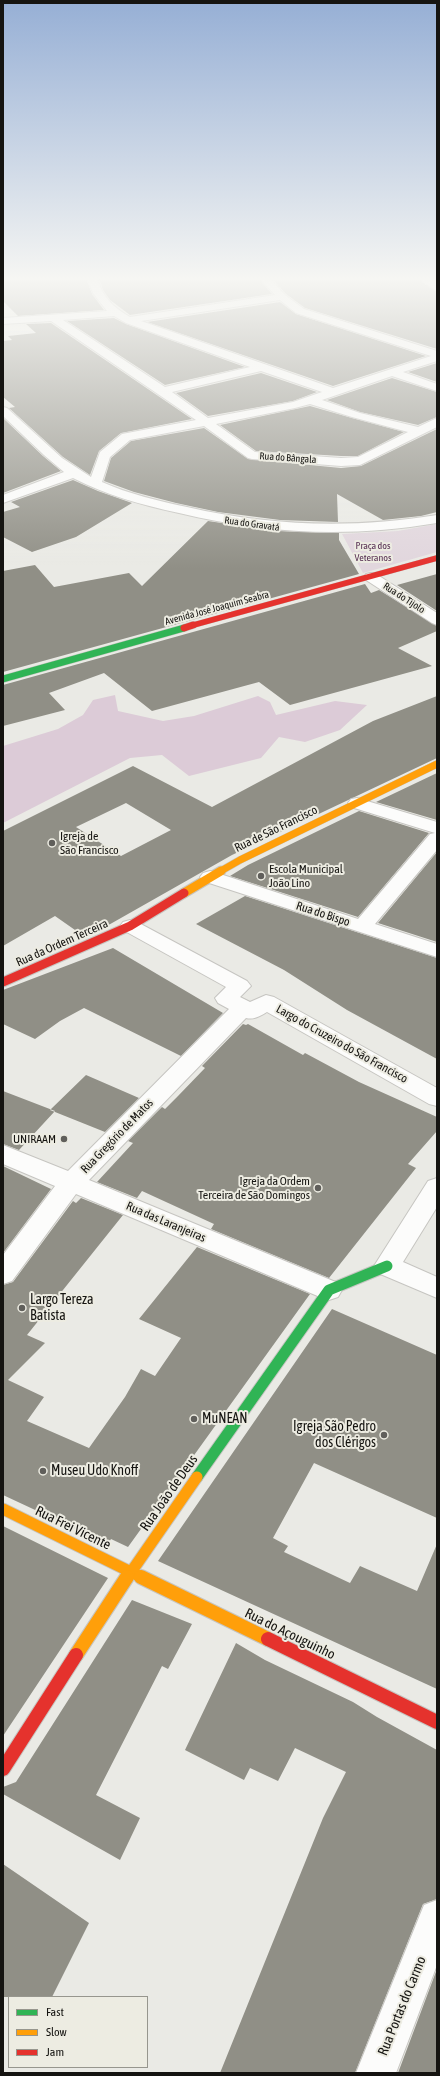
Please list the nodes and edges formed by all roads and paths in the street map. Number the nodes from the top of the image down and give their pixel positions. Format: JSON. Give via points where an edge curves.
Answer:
{"nodes":[{"id":1,"x":139,"y":375,"type":"edge"},
{"id":2,"x":230,"y":375,"type":"edge"},
{"id":3,"x":285,"y":375,"type":"edge"},
{"id":4,"x":384,"y":375,"type":"edge"},
{"id":5,"x":400,"y":375,"type":"edge"},
{"id":6,"x":437,"y":388,"type":"edge"},
{"id":7,"x":163,"y":391,"type":"junction"},
{"id":8,"x":334,"y":392,"type":"junction"},
{"id":9,"x":311,"y":400,"type":"junction"},
{"id":10,"x":3,"y":410,"type":"edge"},
{"id":11,"x":204,"y":422,"type":"junction"},
{"id":12,"x":437,"y":422,"type":"edge"},
{"id":13,"x":419,"y":431,"type":"junction"},
{"id":14,"x":74,"y":473,"type":"junction"},
{"id":15,"x":95,"y":484,"type":"junction"},
{"id":16,"x":3,"y":499,"type":"edge"},
{"id":17,"x":437,"y":519,"type":"edge"},
{"id":18,"x":437,"y":558,"type":"edge"},
{"id":19,"x":371,"y":577,"type":"junction"},
{"id":20,"x":437,"y":620,"type":"edge"},
{"id":21,"x":3,"y":679,"type":"edge"},
{"id":22,"x":437,"y":764,"type":"edge"},
{"id":23,"x":358,"y":803,"type":"junction"},
{"id":24,"x":437,"y":828,"type":"edge"},
{"id":25,"x":437,"y":838,"type":"edge"},
{"id":26,"x":210,"y":877,"type":"junction"},
{"id":27,"x":130,"y":926,"type":"junction"},
{"id":28,"x":362,"y":927,"type":"junction"},
{"id":29,"x":437,"y":951,"type":"edge"},
{"id":30,"x":3,"y":982,"type":"edge"},
{"id":31,"x":244,"y":1008,"type":"junction"},
{"id":32,"x":437,"y":1098,"type":"edge"},
{"id":33,"x":3,"y":1154,"type":"edge"},
{"id":34,"x":71,"y":1183,"type":"junction"},
{"id":35,"x":437,"y":1187,"type":"edge"},
{"id":36,"x":387,"y":1266,"type":"junction"},
{"id":37,"x":3,"y":1274,"type":"edge"},
{"id":38,"x":437,"y":1288,"type":"edge"},
{"id":39,"x":329,"y":1290,"type":"junction"},
{"id":40,"x":3,"y":1509,"type":"edge"},
{"id":41,"x":131,"y":1571,"type":"junction"},
{"id":42,"x":437,"y":1722,"type":"edge"},
{"id":43,"x":3,"y":1769,"type":"edge"},
{"id":44,"x":437,"y":1918,"type":"edge"},
{"id":45,"x":376,"y":2073,"type":"edge"}],
"edges":[{"from":1,"to":7,"type":"street","name":"Rua do Bângala"},
{"from":2,"to":7,"type":"street"},
{"from":3,"to":8,"type":"street"},
{"from":4,"to":8,"type":"street"},
{"from":5,"to":6,"type":"street"},
{"from":7,"to":11,"type":"street","name":"Rua do Bângala"},
{"from":8,"to":9,"type":"street"},
{"from":9,"to":11,"type":"street"},
{"from":9,"to":13,"type":"street","via":[[356,415]]},
{"from":10,"to":14,"type":"street","name":"Rua do Gravatá"},
{"from":11,"to":13,"type":"street","name":"Rua do Bângala","via":[[252,455],[341,462],[368,458]]},
{"from":11,"to":15,"type":"street","via":[[126,437],[104,455]]},
{"from":12,"to":13,"type":"street","name":"Rua do Bângala"},
{"from":14,"to":15,"type":"street","name":"Rua do Gravatá"},
{"from":14,"to":16,"type":"street"},
{"from":15,"to":17,"type":"street","name":"Rua do Gravatá","via":[[198,515],[278,528],[384,528]]},
{"from":18,"to":19,"type":"street","name":"Avenida José Joaquim Seabra"},
{"from":19,"to":20,"type":"street","name":"Rua do Tijolo"},
{"from":19,"to":21,"type":"street","name":"Avenida José Joaquim Seabra"},
{"from":22,"to":23,"type":"street","name":"Rua de São Francisco"},
{"from":23,"to":24,"type":"street"},
{"from":23,"to":26,"type":"street","name":"Rua de São Francisco"},
{"from":25,"to":28,"type":"street"},
{"from":26,"to":27,"type":"street","name":"Rua de São Francisco"},
{"from":26,"to":28,"type":"street","name":"Rua do Bispo"},
{"from":27,"to":30,"type":"street","name":"Rua da Ordem Terceira"},
{"from":27,"to":31,"type":"street","via":[[240,986],[226,998]]},
{"from":28,"to":29,"type":"street","name":"Rua do Bispo"},
{"from":31,"to":32,"type":"street","name":"Largo do Cruzeiro do São Francisco","via":[[251,1012],[266,1002]]},
{"from":31,"to":34,"type":"street","name":"Rua Gregório de Matos"},
{"from":33,"to":34,"type":"street","name":"Rua das Laranjeiras"},
{"from":34,"to":37,"type":"street","name":"Rua Gregório de Matos"},
{"from":34,"to":39,"type":"street","name":"Rua das Laranjeiras"},
{"from":35,"to":36,"type":"street"},
{"from":36,"to":38,"type":"street"},
{"from":36,"to":39,"type":"street"},
{"from":39,"to":41,"type":"street","name":"Rua João de Deus"},
{"from":40,"to":41,"type":"street","name":"Rua Frei Vicente"},
{"from":41,"to":42,"type":"street","name":"Rua do Açouguinho"},
{"from":41,"to":43,"type":"street","name":"Rua João de Deus"},
{"from":44,"to":45,"type":"street","name":"Rua Portas do Carmo"}]}
